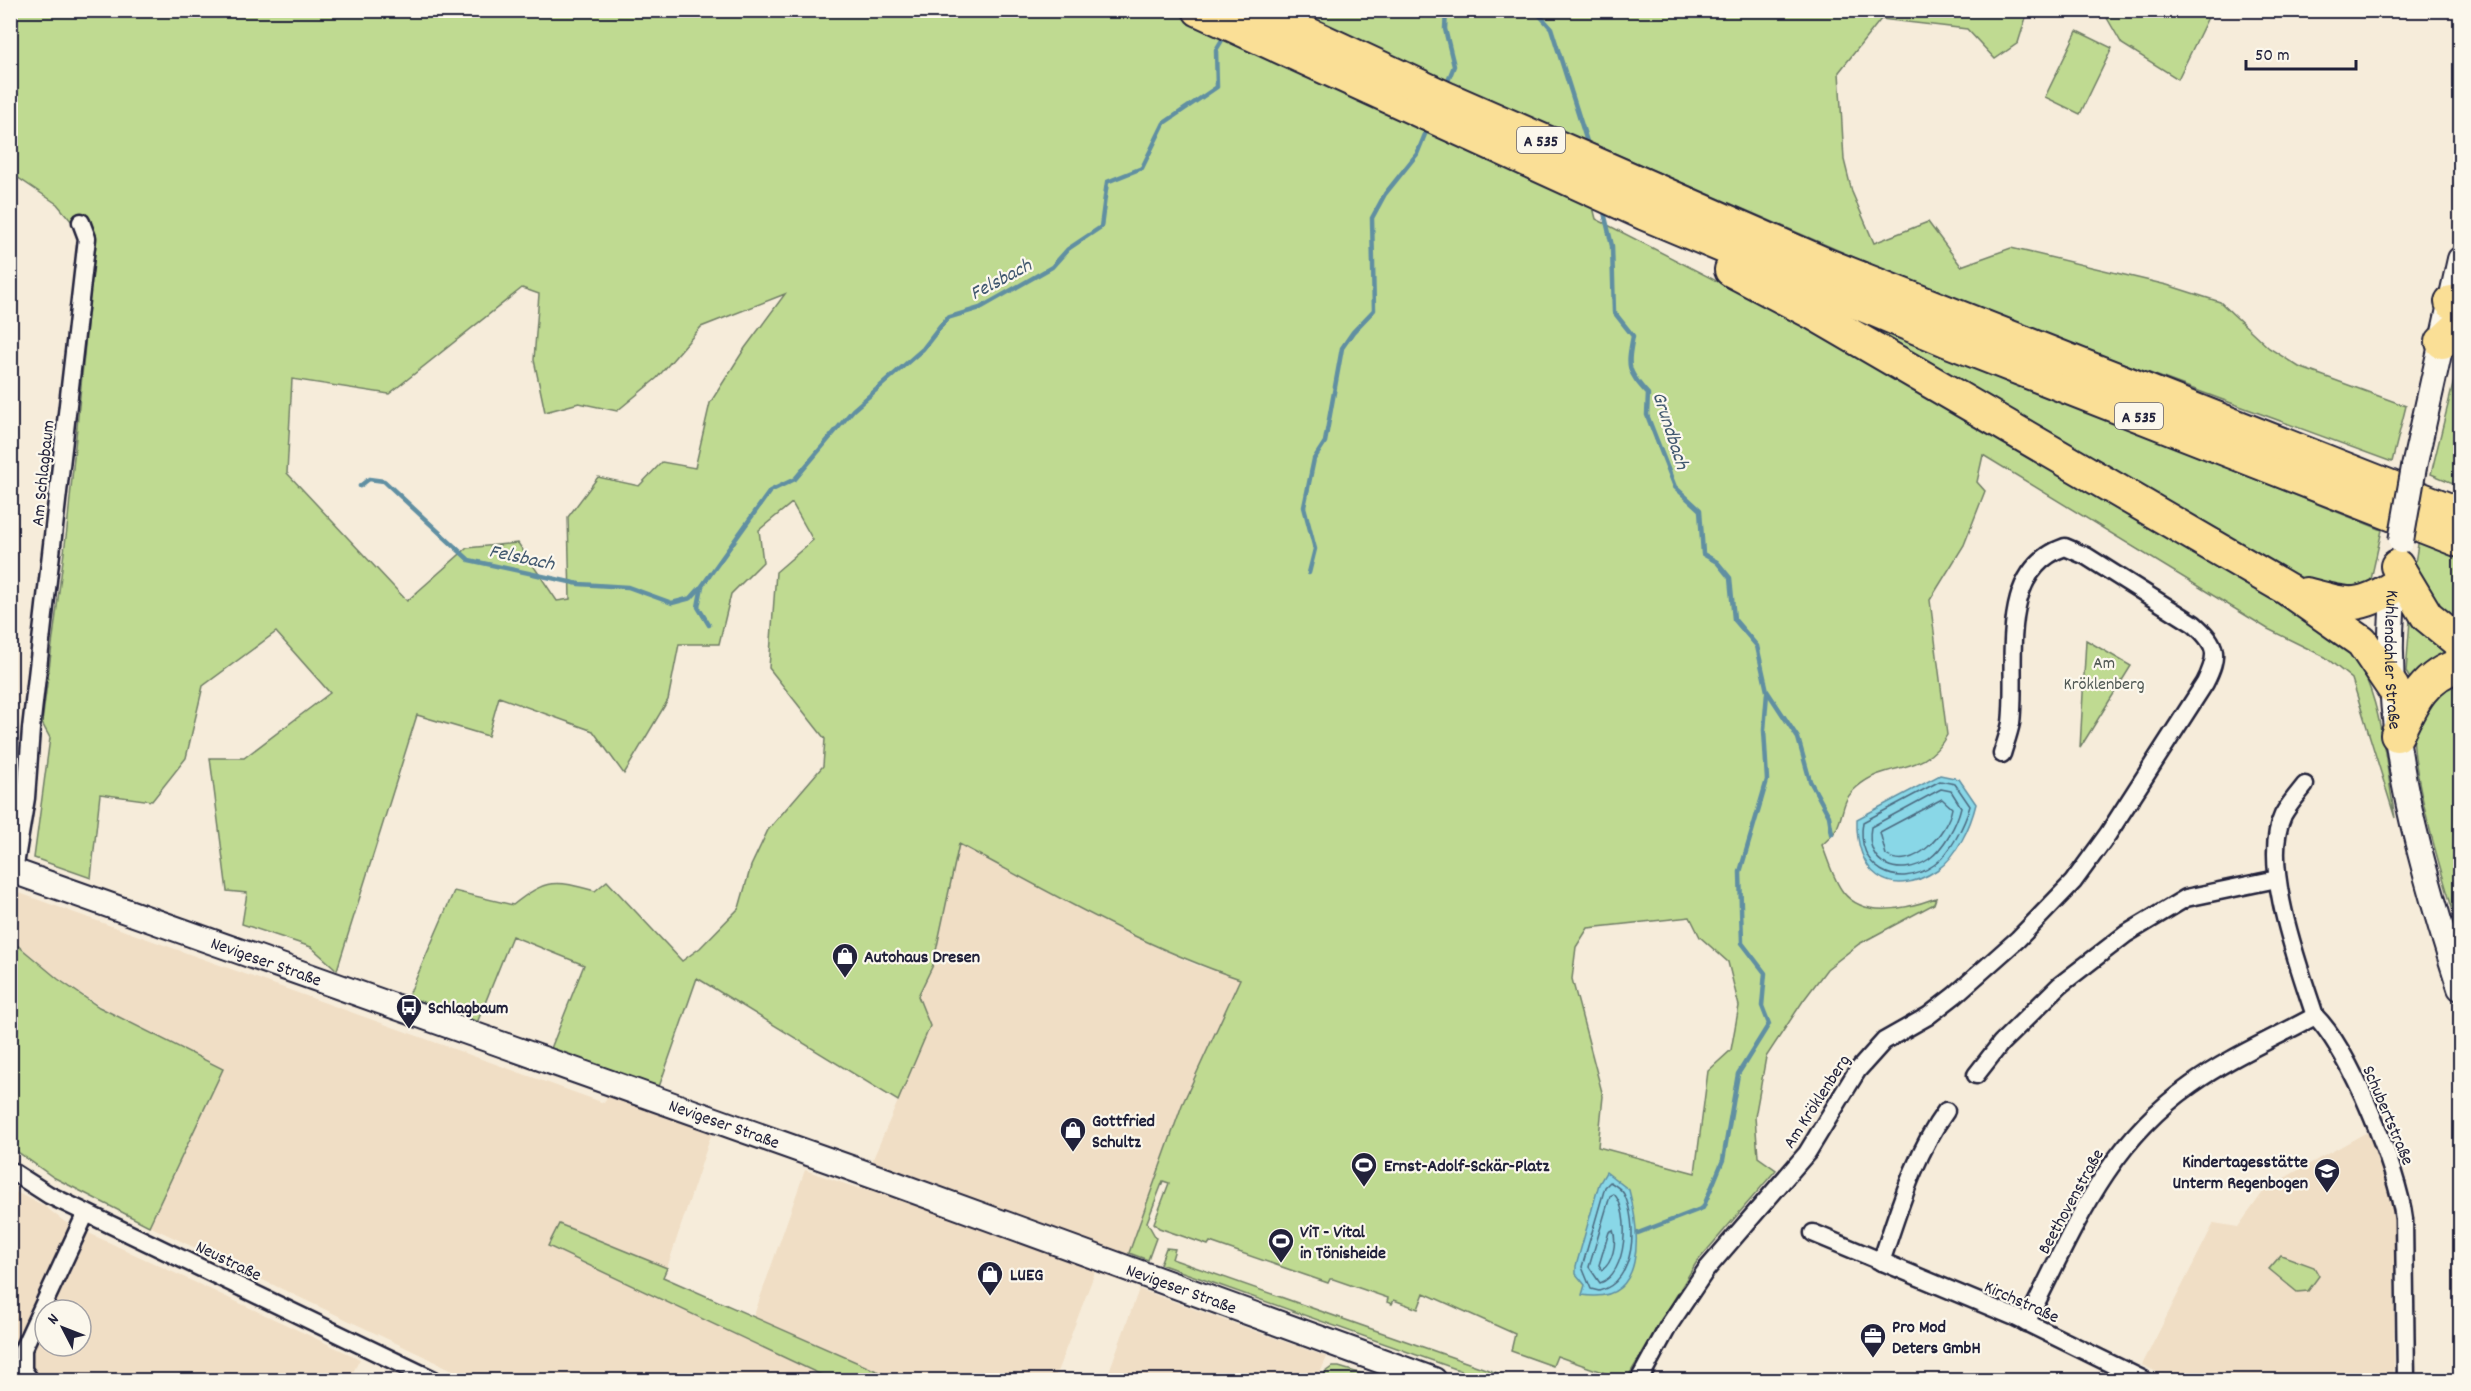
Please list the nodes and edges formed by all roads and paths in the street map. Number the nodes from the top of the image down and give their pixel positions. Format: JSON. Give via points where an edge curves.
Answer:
{"nodes":[{"id":1,"x":1199,"y":10,"type":"edge"},
{"id":2,"x":1257,"y":10,"type":"edge"},
{"id":3,"x":81,"y":222,"type":"dead end"},
{"id":4,"x":1819,"y":288,"type":"junction"},
{"id":5,"x":2456,"y":300,"type":"edge"},
{"id":6,"x":2385,"y":486,"type":"junction"},
{"id":7,"x":2460,"y":499,"type":"edge"},
{"id":8,"x":2460,"y":514,"type":"edge"},
{"id":9,"x":2460,"y":541,"type":"edge"},
{"id":10,"x":2397,"y":564,"type":"junction"},
{"id":11,"x":2288,"y":589,"type":"junction"},
{"id":12,"x":2460,"y":643,"type":"edge"},
{"id":13,"x":2460,"y":665,"type":"edge"},
{"id":14,"x":2393,"y":688,"type":"junction"},
{"id":15,"x":2397,"y":735,"type":"junction"},
{"id":16,"x":2002,"y":754,"type":"dead end"},
{"id":17,"x":2305,"y":784,"type":"dead end"},
{"id":18,"x":12,"y":871,"type":"edge"},
{"id":19,"x":2277,"y":879,"type":"junction"},
{"id":20,"x":2460,"y":988,"type":"edge"},
{"id":21,"x":2315,"y":1016,"type":"junction"},
{"id":22,"x":1976,"y":1075,"type":"dead end"},
{"id":23,"x":1946,"y":1111,"type":"dead end"},
{"id":24,"x":10,"y":1170,"type":"edge"},
{"id":25,"x":86,"y":1213,"type":"junction"},
{"id":26,"x":1813,"y":1233,"type":"dead end"},
{"id":27,"x":1881,"y":1262,"type":"junction"},
{"id":28,"x":2026,"y":1323,"type":"junction"},
{"id":29,"x":30,"y":1380,"type":"edge"},
{"id":30,"x":434,"y":1380,"type":"edge"},
{"id":31,"x":1434,"y":1380,"type":"edge"},
{"id":32,"x":1639,"y":1380,"type":"edge"},
{"id":33,"x":2144,"y":1380,"type":"edge"},
{"id":34,"x":2406,"y":1380,"type":"edge"}],
"edges":[{"from":1,"to":4,"type":"highway","number":"A 535","via":[[1611,199]]},
{"from":2,"to":4,"type":"highway","number":"A 535","via":[[1448,99]]},
{"from":3,"to":18,"type":"street","name":"Am Schlagbaum","via":[[87,238],[26,798]]},
{"from":4,"to":6,"type":"highway","number":"A 535"},
{"from":4,"to":9,"type":"highway","number":"A 535"},
{"from":4,"to":11,"type":"highway"},
{"from":5,"to":10,"type":"main road","name":"Kuhlendahler Straße","bridge":true,"via":[[2414,467]]},
{"from":6,"to":7,"type":"highway","via":[[2428,488]]},
{"from":6,"to":8,"type":"highway","number":"A 535"},
{"from":10,"to":11,"type":"highway","via":[[2370,600],[2356,605]]},
{"from":10,"to":12,"type":"highway","via":[[2427,616]]},
{"from":10,"to":14,"type":"main road","name":"Kuhlendahler Straße"},
{"from":11,"to":14,"type":"highway","via":[[2362,642]]},
{"from":13,"to":15,"type":"highway","via":[[2440,672],[2422,686]]},
{"from":14,"to":15,"type":"main road","name":"Kuhlendahler Straße"},
{"from":15,"to":20,"type":"main road","name":"Kuhlendahler Straße","via":[[2417,838]]},
{"from":16,"to":32,"type":"street","name":"Am Kröklenberg","via":[[2011,724],[2017,603],[2038,562],[2051,552],[2065,547],[2086,556],[2194,624],[2208,636],[2216,651],[2205,683],[2073,882],[2018,939],[1955,995],[1884,1041],[1857,1071],[1807,1153],[1706,1270]]},
{"from":17,"to":19,"type":"street","name":"Schubertstraße","via":[[2283,816]]},
{"from":18,"to":31,"type":"main road","name":"Nevigeser Straße","via":[[890,1182]]},
{"from":19,"to":21,"type":"street","name":"Schubertstraße"},
{"from":19,"to":22,"type":"street","via":[[2186,898],[2126,934],[2060,985],[2001,1042]]},
{"from":21,"to":28,"type":"street","name":"Beethovenstraße","via":[[2227,1061],[2190,1085],[2143,1125],[2103,1175]]},
{"from":21,"to":34,"type":"street","name":"Schubertstraße","via":[[2328,1029],[2368,1108],[2401,1194]]},
{"from":23,"to":27,"type":"street","via":[[1919,1158]]},
{"from":24,"to":25,"type":"street","name":"Neustraße"},
{"from":25,"to":29,"type":"street","via":[[23,1349],[23,1370]]},
{"from":25,"to":30,"type":"street","name":"Neustraße"},
{"from":26,"to":27,"type":"street","name":"Kirchstraße"},
{"from":27,"to":28,"type":"street","name":"Kirchstraße"},
{"from":28,"to":33,"type":"street","name":"Kirchstraße"}]}
